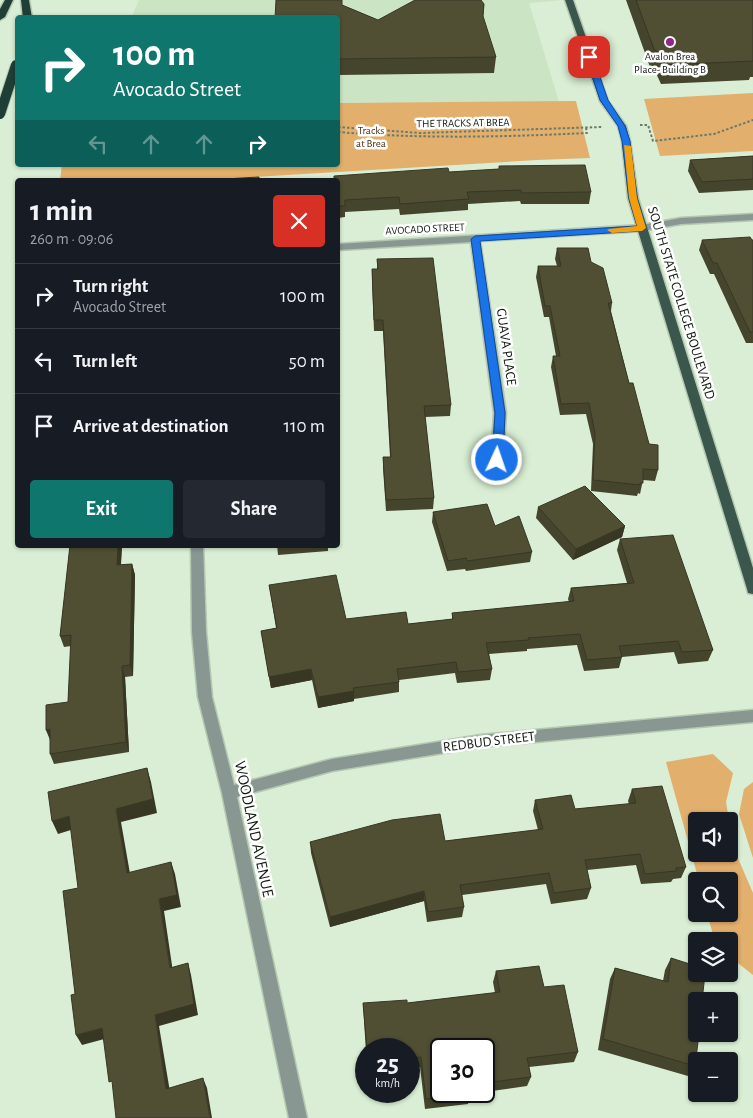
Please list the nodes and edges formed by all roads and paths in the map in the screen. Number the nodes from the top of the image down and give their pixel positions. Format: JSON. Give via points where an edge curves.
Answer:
{"nodes":[{"id":1,"x":9,"y":0,"type":"edge"},
{"id":2,"x":25,"y":0,"type":"edge"},
{"id":3,"x":569,"y":0,"type":"edge"},
{"id":4,"x":28,"y":15,"type":"edge"},
{"id":5,"x":0,"y":17,"type":"edge"},
{"id":6,"x":15,"y":68,"type":"edge"},
{"id":7,"x":0,"y":114,"type":"edge"},
{"id":8,"x":753,"y":120,"type":"edge"},
{"id":9,"x":648,"y":125,"type":"dead end"},
{"id":10,"x":340,"y":127,"type":"edge"},
{"id":11,"x":586,"y":128,"type":"junction"},
{"id":12,"x":590,"y":128,"type":"dead end"},
{"id":13,"x":340,"y":132,"type":"edge"},
{"id":14,"x":753,"y":217,"type":"edge"},
{"id":15,"x":642,"y":228,"type":"junction"},
{"id":16,"x":475,"y":239,"type":"junction"},
{"id":17,"x":340,"y":247,"type":"edge"},
{"id":18,"x":497,"y":460,"type":"dead end"},
{"id":19,"x":197,"y":548,"type":"edge"},
{"id":20,"x":753,"y":590,"type":"edge"},
{"id":21,"x":753,"y":716,"type":"edge"},
{"id":22,"x":229,"y":793,"type":"junction"},
{"id":23,"x":298,"y":1118,"type":"edge"}],
"edges":[{"from":1,"to":5,"type":"highway"},
{"from":2,"to":4,"type":"highway"},
{"from":3,"to":15,"type":"main road","name":"SOUTH STATE COLLEGE BOULEVARD","via":[[604,100],[622,126],[633,198]]},
{"from":6,"to":7,"type":"highway","bridge":true},
{"from":8,"to":9,"type":"path","via":[[714,134],[666,140],[653,140]]},
{"from":10,"to":11,"type":"path","name":"THE TRACKS AT BREA","via":[[420,133]]},
{"from":11,"to":12,"type":"path","name":"THE TRACKS AT BREA"},
{"from":11,"to":13,"type":"path","via":[[587,132],[471,138],[406,138]]},
{"from":14,"to":15,"type":"street","name":"AVOCADO STREET","via":[[681,221]]},
{"from":15,"to":16,"type":"street","name":"AVOCADO STREET"},
{"from":15,"to":20,"type":"main road","name":"SOUTH STATE COLLEGE BOULEVARD"},
{"from":16,"to":17,"type":"street","name":"AVOCADO STREET"},
{"from":16,"to":18,"type":"street","name":"GUAVA PLACE","via":[[500,413]]},
{"from":19,"to":22,"type":"street","name":"WOODLAND AVENUE","via":[[199,632],[205,698]]},
{"from":21,"to":22,"type":"street","name":"REDBUD STREET","via":[[481,741],[332,765]]},
{"from":22,"to":23,"type":"street","name":"WOODLAND AVENUE"}]}
